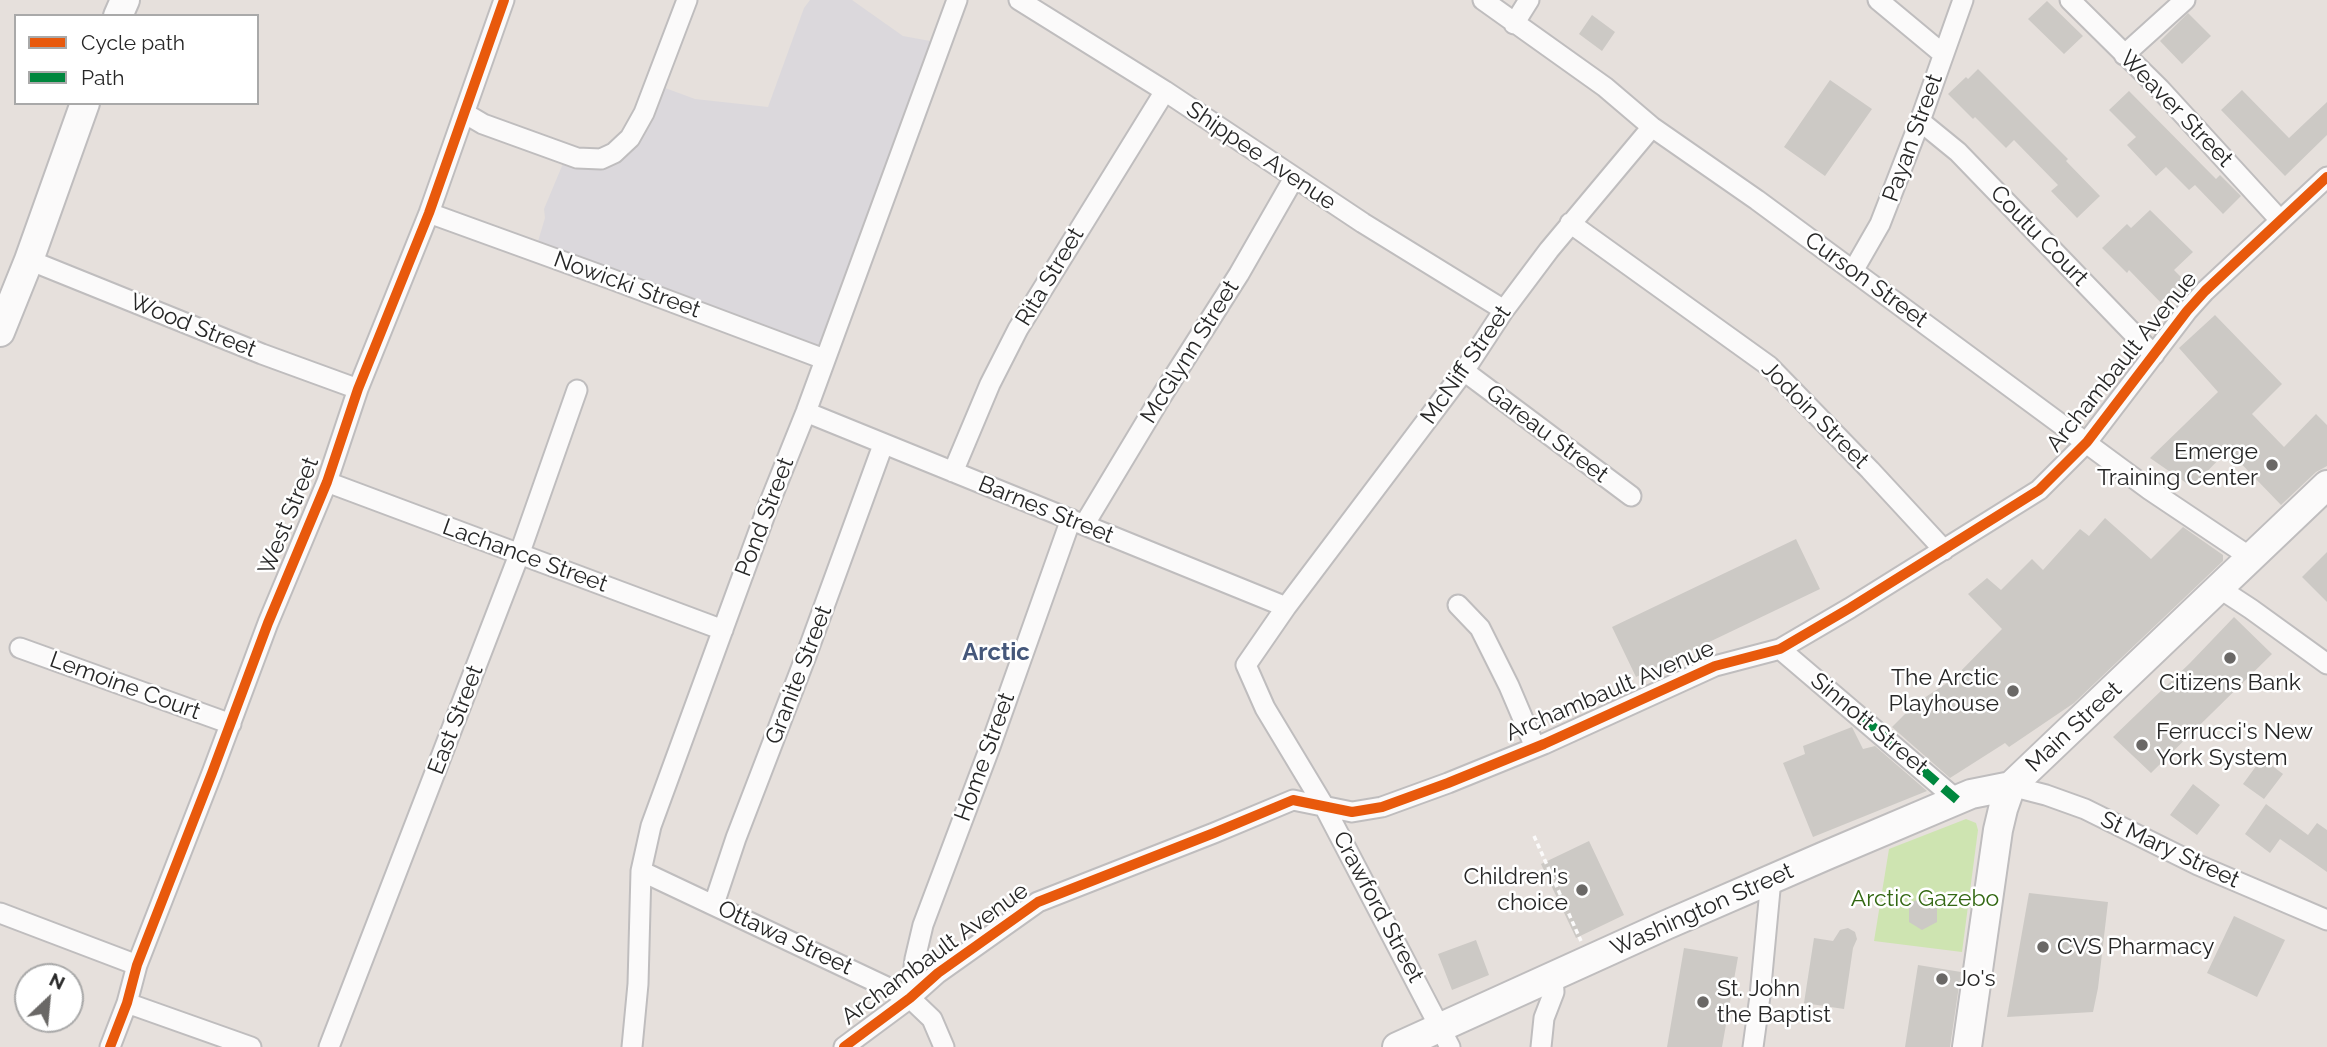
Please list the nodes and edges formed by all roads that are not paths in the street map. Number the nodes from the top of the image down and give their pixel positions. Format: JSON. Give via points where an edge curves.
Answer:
{"nodes":[{"id":1,"x":504,"y":0,"type":"edge"},
{"id":2,"x":687,"y":0,"type":"edge"},
{"id":3,"x":957,"y":0,"type":"edge"},
{"id":4,"x":1483,"y":0,"type":"edge"},
{"id":5,"x":1529,"y":0,"type":"edge"},
{"id":6,"x":1878,"y":0,"type":"edge"},
{"id":7,"x":1962,"y":0,"type":"edge"},
{"id":8,"x":2070,"y":0,"type":"edge"},
{"id":9,"x":2185,"y":0,"type":"edge"},
{"id":10,"x":1028,"y":2,"type":"edge"},
{"id":11,"x":1514,"y":24,"type":"junction"},
{"id":12,"x":1943,"y":54,"type":"junction"},
{"id":13,"x":2124,"y":55,"type":"junction"},
{"id":14,"x":1165,"y":92,"type":"junction"},
{"id":15,"x":84,"y":105,"type":"edge"},
{"id":16,"x":466,"y":114,"type":"junction"},
{"id":17,"x":1920,"y":121,"type":"junction"},
{"id":18,"x":1651,"y":127,"type":"junction"},
{"id":19,"x":2327,"y":177,"type":"edge"},
{"id":20,"x":1294,"y":178,"type":"junction"},
{"id":21,"x":429,"y":213,"type":"junction"},
{"id":22,"x":2280,"y":219,"type":"junction"},
{"id":23,"x":1570,"y":223,"type":"junction"},
{"id":24,"x":29,"y":260,"type":"junction"},
{"id":25,"x":1853,"y":271,"type":"junction"},
{"id":26,"x":1504,"y":310,"type":"junction"},
{"id":27,"x":0,"y":332,"type":"edge"},
{"id":28,"x":2154,"y":355,"type":"junction"},
{"id":29,"x":824,"y":359,"type":"junction"},
{"id":30,"x":1464,"y":371,"type":"junction"},
{"id":31,"x":358,"y":389,"type":"junction"},
{"id":32,"x":577,"y":390,"type":"dead end"},
{"id":33,"x":806,"y":412,"type":"junction"},
{"id":34,"x":2087,"y":442,"type":"junction"},
{"id":35,"x":883,"y":445,"type":"junction"},
{"id":36,"x":953,"y":472,"type":"junction"},
{"id":37,"x":327,"y":482,"type":"junction"},
{"id":38,"x":2327,"y":485,"type":"edge"},
{"id":39,"x":1631,"y":496,"type":"dead end"},
{"id":40,"x":1078,"y":522,"type":"junction"},
{"id":41,"x":1944,"y":550,"type":"junction"},
{"id":42,"x":519,"y":555,"type":"junction"},
{"id":43,"x":2250,"y":557,"type":"junction"},
{"id":44,"x":2219,"y":589,"type":"junction"},
{"id":45,"x":1458,"y":605,"type":"dead end"},
{"id":46,"x":1286,"y":607,"type":"junction"},
{"id":47,"x":723,"y":629,"type":"junction"},
{"id":48,"x":20,"y":648,"type":"dead end"},
{"id":49,"x":1780,"y":649,"type":"junction"},
{"id":50,"x":2327,"y":664,"type":"edge"},
{"id":51,"x":231,"y":724,"type":"junction"},
{"id":52,"x":1535,"y":747,"type":"junction"},
{"id":53,"x":2011,"y":786,"type":"junction"},
{"id":54,"x":1957,"y":800,"type":"junction"},
{"id":55,"x":1324,"y":806,"type":"junction"},
{"id":56,"x":641,"y":871,"type":"junction"},
{"id":57,"x":1771,"y":879,"type":"junction"},
{"id":58,"x":714,"y":904,"type":"junction"},
{"id":59,"x":0,"y":913,"type":"edge"},
{"id":60,"x":2327,"y":920,"type":"edge"},
{"id":61,"x":137,"y":965,"type":"junction"},
{"id":62,"x":1553,"y":976,"type":"junction"},
{"id":63,"x":910,"y":998,"type":"junction"},
{"id":64,"x":127,"y":1003,"type":"junction"},
{"id":65,"x":1446,"y":1038,"type":"edge"},
{"id":66,"x":110,"y":1047,"type":"edge"},
{"id":67,"x":251,"y":1047,"type":"edge"},
{"id":68,"x":329,"y":1047,"type":"edge"},
{"id":69,"x":632,"y":1047,"type":"edge"},
{"id":70,"x":844,"y":1047,"type":"edge"},
{"id":71,"x":944,"y":1047,"type":"edge"},
{"id":72,"x":1397,"y":1047,"type":"edge"},
{"id":73,"x":1541,"y":1047,"type":"edge"},
{"id":74,"x":1753,"y":1047,"type":"edge"},
{"id":75,"x":1967,"y":1047,"type":"edge"}],
"edges":[{"from":1,"to":16,"type":"street","name":"West Street"},
{"from":2,"to":16,"type":"street","via":[[644,113],[630,138],[614,153],[601,159],[577,158]]},
{"from":3,"to":29,"type":"street","name":"Pond Street"},
{"from":4,"to":11,"type":"street","name":"Curson Street"},
{"from":5,"to":11,"type":"street"},
{"from":6,"to":12,"type":"street"},
{"from":7,"to":12,"type":"street","name":"Payan Street"},
{"from":8,"to":13,"type":"street","name":"Weaver Street"},
{"from":9,"to":13,"type":"street"},
{"from":10,"to":14,"type":"street","name":"Shippee Avenue"},
{"from":11,"to":18,"type":"street","name":"Curson Street","via":[[1605,87]]},
{"from":12,"to":17,"type":"street","name":"Payan Street"},
{"from":13,"to":22,"type":"street","name":"Weaver Street"},
{"from":14,"to":20,"type":"street","name":"Shippee Avenue"},
{"from":14,"to":36,"type":"street","name":"Rita Street","via":[[1018,329]]},
{"from":15,"to":24,"type":"main road"},
{"from":16,"to":21,"type":"street","name":"West Street"},
{"from":17,"to":25,"type":"street","name":"Payan Street","via":[[1880,224]]},
{"from":17,"to":28,"type":"street","name":"Coutu Court","via":[[1958,152]]},
{"from":18,"to":23,"type":"street","name":"McNiff Street"},
{"from":18,"to":25,"type":"street","name":"Curson Street"},
{"from":19,"to":22,"type":"street","name":"Archambault Avenue"},
{"from":20,"to":26,"type":"street","name":"Shippee Avenue"},
{"from":20,"to":40,"type":"street","name":"McGlynn Street","via":[[1239,274]]},
{"from":21,"to":29,"type":"street","name":"Nowicki Street"},
{"from":21,"to":31,"type":"street","name":"West Street"},
{"from":22,"to":28,"type":"street","name":"Archambault Avenue","via":[[2205,291]]},
{"from":23,"to":26,"type":"street","name":"McNiff Street"},
{"from":23,"to":41,"type":"street","name":"Jodoin Street","via":[[1769,366]]},
{"from":24,"to":27,"type":"main road"},
{"from":24,"to":31,"type":"street","name":"Wood Street"},
{"from":25,"to":34,"type":"street","name":"Curson Street"},
{"from":26,"to":30,"type":"street","name":"McNiff Street"},
{"from":28,"to":34,"type":"street","name":"Archambault Avenue"},
{"from":29,"to":33,"type":"street","name":"Pond Street"},
{"from":30,"to":39,"type":"street","name":"Gareau Street"},
{"from":30,"to":46,"type":"street","name":"McNiff Street"},
{"from":31,"to":37,"type":"street","name":"West Street"},
{"from":32,"to":42,"type":"street","name":"East Street"},
{"from":33,"to":35,"type":"street","name":"Barnes Street"},
{"from":33,"to":47,"type":"street","name":"Pond Street"},
{"from":34,"to":41,"type":"street","name":"Archambault Avenue","via":[[2039,490]]},
{"from":34,"to":43,"type":"street","name":"Curson Street"},
{"from":35,"to":36,"type":"street","name":"Barnes Street"},
{"from":35,"to":58,"type":"street","name":"Granite Street"},
{"from":36,"to":40,"type":"street","name":"Barnes Street"},
{"from":37,"to":42,"type":"street","name":"Lachance Street"},
{"from":37,"to":51,"type":"street","name":"West Street"},
{"from":38,"to":43,"type":"main road","name":"Main Street"},
{"from":40,"to":46,"type":"street","name":"Barnes Street"},
{"from":40,"to":63,"type":"street","name":"Home Street","via":[[923,925]]},
{"from":41,"to":49,"type":"street","name":"Archambault Avenue"},
{"from":42,"to":47,"type":"street","name":"Lachance Street"},
{"from":42,"to":68,"type":"street","name":"East Street"},
{"from":43,"to":44,"type":"main road","name":"Main Street"},
{"from":44,"to":50,"type":"street"},
{"from":44,"to":53,"type":"main road","name":"Main Street"},
{"from":45,"to":52,"type":"street","via":[[1480,628]]},
{"from":46,"to":55,"type":"street","name":"Crawford Street","via":[[1246,665],[1265,708]]},
{"from":47,"to":56,"type":"street","name":"Pond Street","via":[[651,826]]},
{"from":48,"to":51,"type":"street","name":"Lemoine Court"},
{"from":49,"to":52,"type":"street","name":"Archambault Avenue","via":[[1715,666]]},
{"from":49,"to":54,"type":"street","name":"Sinnott Street"},
{"from":51,"to":61,"type":"street","name":"West Street"},
{"from":52,"to":55,"type":"street","name":"Archambault Avenue","via":[[1382,807],[1352,812]]},
{"from":53,"to":54,"type":"main road","name":"Washington Street"},
{"from":53,"to":60,"type":"street","name":"St Mary Street","via":[[2085,809],[2198,865]]},
{"from":53,"to":75,"type":"main road","name":"Main Street","via":[[1998,830]]},
{"from":54,"to":57,"type":"main road","name":"Washington Street"},
{"from":55,"to":63,"type":"street","name":"Archambault Avenue","via":[[1293,800],[1038,902]]},
{"from":55,"to":65,"type":"street","name":"Crawford Street"},
{"from":56,"to":58,"type":"street","name":"Ottawa Street"},
{"from":56,"to":69,"type":"street","name":"Pond Street"},
{"from":57,"to":62,"type":"main road","name":"Washington Street"},
{"from":57,"to":74,"type":"street"},
{"from":58,"to":63,"type":"street","name":"Ottawa Street"},
{"from":59,"to":61,"type":"street"},
{"from":61,"to":64,"type":"street","name":"West Street"},
{"from":62,"to":65,"type":"main road","name":"Washington Street"},
{"from":62,"to":73,"type":"street","via":[[1554,992],[1544,1018]]},
{"from":63,"to":70,"type":"street","name":"Archambault Avenue"},
{"from":63,"to":71,"type":"street","name":"Ottawa Street","via":[[932,1018]]},
{"from":64,"to":66,"type":"street","name":"West Street"},
{"from":64,"to":67,"type":"street"},
{"from":65,"to":72,"type":"main road","name":"Washington Street"}]}
